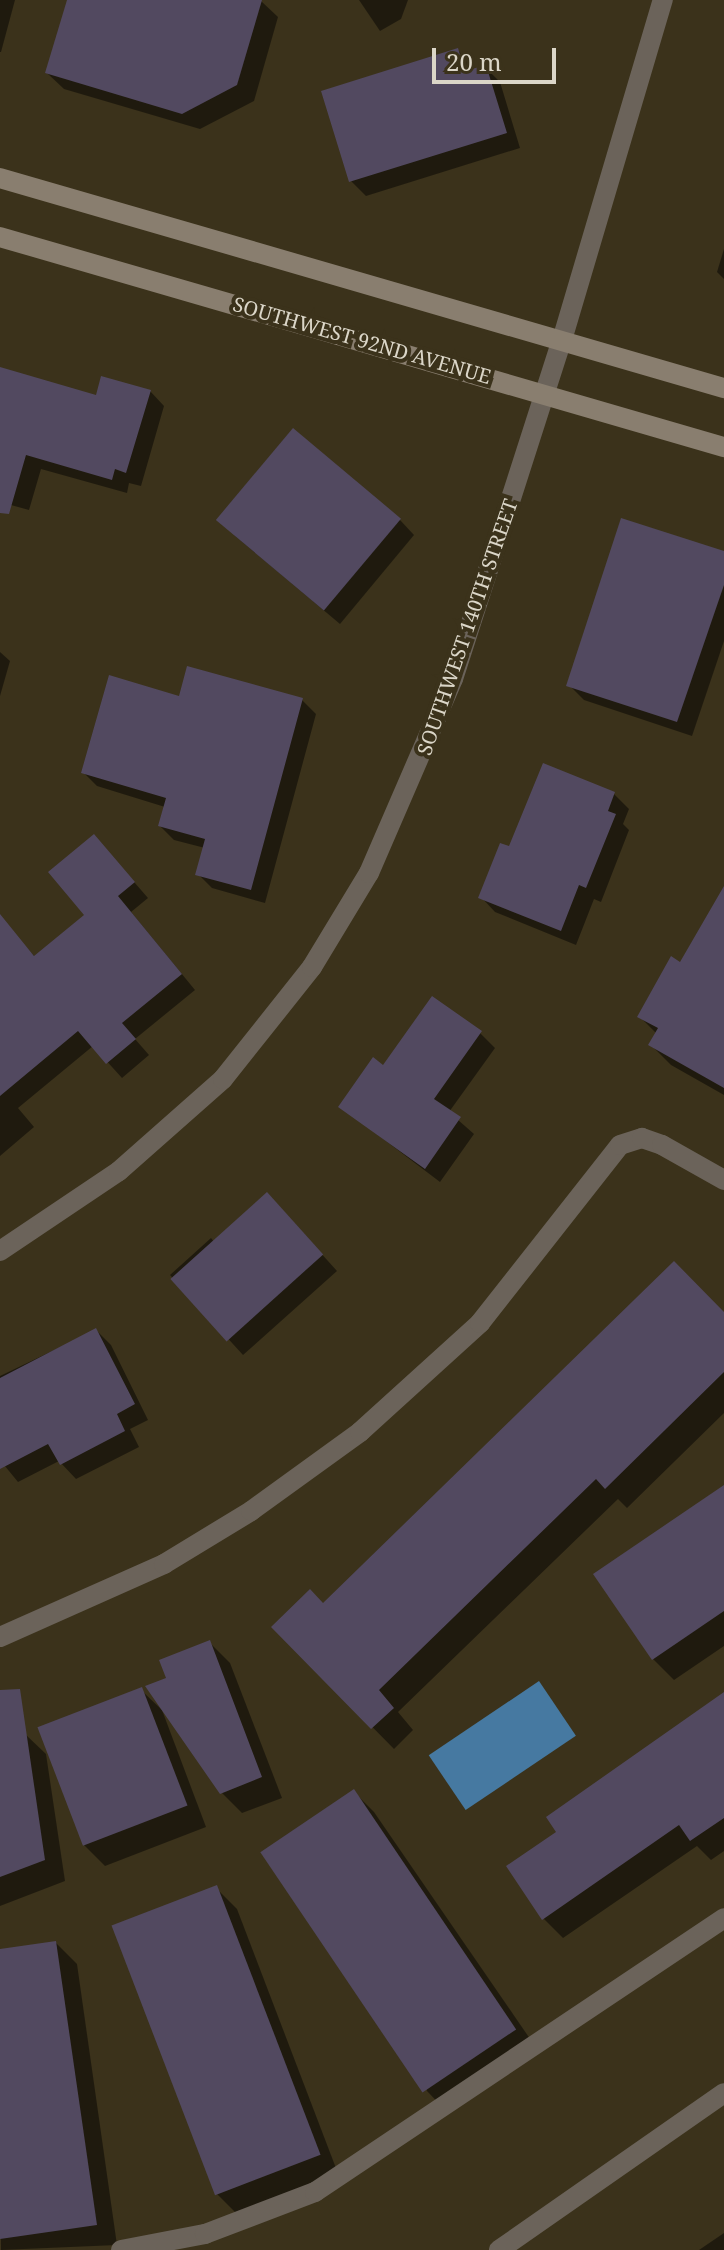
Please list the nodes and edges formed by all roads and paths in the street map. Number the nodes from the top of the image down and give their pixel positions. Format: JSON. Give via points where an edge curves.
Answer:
{"nodes":[{"id":1,"x":663,"y":0,"type":"edge"},
{"id":2,"x":0,"y":178,"type":"edge"},
{"id":3,"x":0,"y":237,"type":"edge"},
{"id":4,"x":562,"y":340,"type":"junction"},
{"id":5,"x":724,"y":388,"type":"edge"},
{"id":6,"x":544,"y":392,"type":"junction"},
{"id":7,"x":724,"y":447,"type":"edge"},
{"id":8,"x":724,"y":1180,"type":"edge"},
{"id":9,"x":0,"y":1251,"type":"edge"},
{"id":10,"x":0,"y":1637,"type":"edge"},
{"id":11,"x":724,"y":1918,"type":"edge"},
{"id":12,"x":724,"y":2093,"type":"edge"},
{"id":13,"x":121,"y":2250,"type":"edge"},
{"id":14,"x":499,"y":2250,"type":"edge"}],
"edges":[{"from":1,"to":4,"type":"street","name":"SOUTHWEST 140TH STREET"},
{"from":2,"to":4,"type":"street"},
{"from":3,"to":6,"type":"street","name":"SOUTHWEST 92ND AVENUE"},
{"from":4,"to":5,"type":"street"},
{"from":4,"to":6,"type":"street","name":"SOUTHWEST 140TH STREET"},
{"from":6,"to":7,"type":"street","name":"SOUTHWEST 92ND AVENUE"},
{"from":6,"to":9,"type":"street","name":"SOUTHWEST 140TH STREET","via":[[438,723],[342,921],[266,1029],[198,1104],[119,1171]]},
{"from":8,"to":10,"type":"street","via":[[642,1138],[620,1145],[480,1323],[360,1432],[251,1511],[164,1564]]},
{"from":11,"to":13,"type":"street","via":[[315,2192],[205,2234]]},
{"from":12,"to":14,"type":"street"}]}
